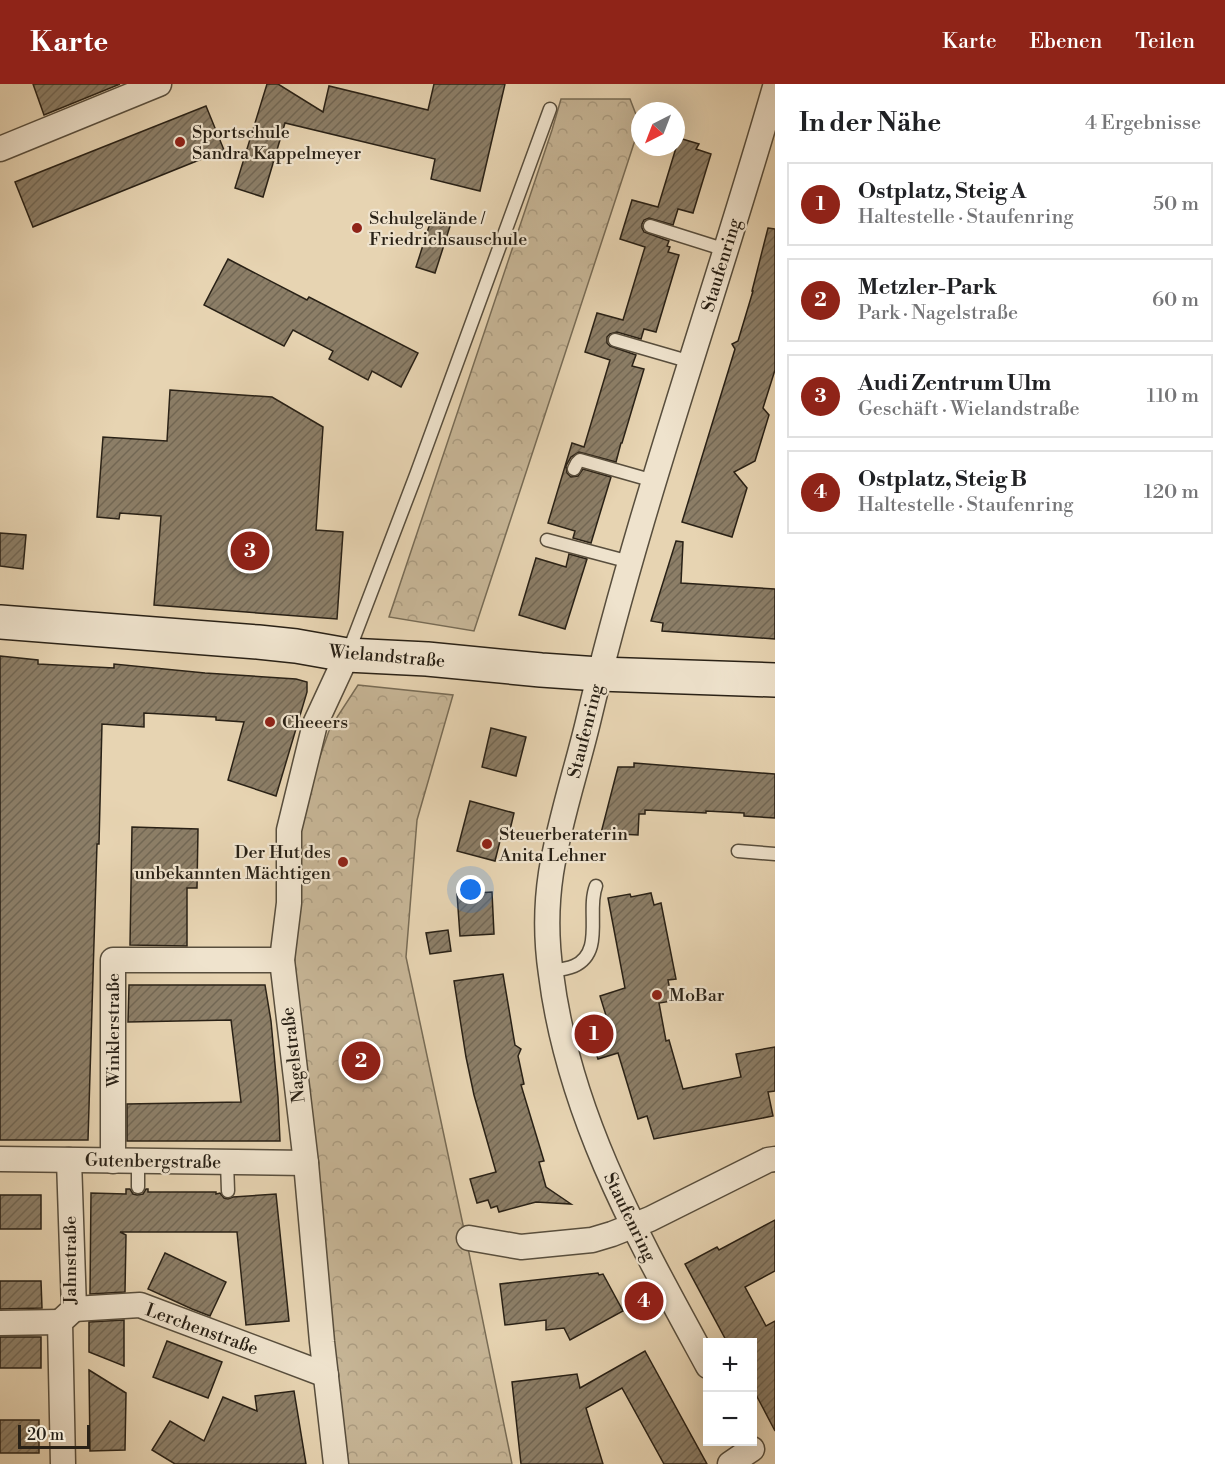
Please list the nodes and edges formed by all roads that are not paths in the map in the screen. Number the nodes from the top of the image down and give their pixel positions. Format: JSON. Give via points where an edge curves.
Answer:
{"nodes":[{"id":1,"x":159,"y":84,"type":"edge"},
{"id":2,"x":775,"y":87,"type":"edge"},
{"id":3,"x":550,"y":109,"type":"dead end"},
{"id":4,"x":0,"y":149,"type":"edge"},
{"id":5,"x":650,"y":226,"type":"dead end"},
{"id":6,"x":726,"y":250,"type":"junction"},
{"id":7,"x":615,"y":340,"type":"dead end"},
{"id":8,"x":691,"y":362,"type":"junction"},
{"id":9,"x":574,"y":469,"type":"dead end"},
{"id":10,"x":654,"y":481,"type":"junction"},
{"id":11,"x":547,"y":540,"type":"dead end"},
{"id":12,"x":630,"y":562,"type":"junction"},
{"id":13,"x":0,"y":622,"type":"edge"},
{"id":14,"x":347,"y":655,"type":"junction"},
{"id":15,"x":599,"y":674,"type":"junction"},
{"id":16,"x":775,"y":680,"type":"edge"},
{"id":17,"x":738,"y":851,"type":"dead end"},
{"id":18,"x":775,"y":854,"type":"edge"},
{"id":19,"x":596,"y":886,"type":"dead end"},
{"id":20,"x":282,"y":960,"type":"junction"},
{"id":21,"x":550,"y":971,"type":"junction"},
{"id":22,"x":0,"y":1159,"type":"edge"},
{"id":23,"x":775,"y":1159,"type":"edge"},
{"id":24,"x":69,"y":1160,"type":"junction"},
{"id":25,"x":113,"y":1161,"type":"junction"},
{"id":26,"x":138,"y":1161,"type":"junction"},
{"id":27,"x":227,"y":1162,"type":"junction"},
{"id":28,"x":306,"y":1163,"type":"junction"},
{"id":29,"x":138,"y":1187,"type":"dead end"},
{"id":30,"x":228,"y":1191,"type":"dead end"},
{"id":31,"x":633,"y":1226,"type":"junction"},
{"id":32,"x":469,"y":1238,"type":"dead end"},
{"id":33,"x":67,"y":1316,"type":"junction"},
{"id":34,"x":0,"y":1323,"type":"edge"},
{"id":35,"x":703,"y":1357,"type":"edge"},
{"id":36,"x":326,"y":1375,"type":"junction"},
{"id":37,"x":753,"y":1451,"type":"edge"},
{"id":38,"x":63,"y":1464,"type":"edge"},
{"id":39,"x":336,"y":1464,"type":"edge"},
{"id":40,"x":730,"y":1464,"type":"edge"}],
"edges":[{"from":1,"to":4,"type":"street"},
{"from":2,"to":6,"type":"street","name":"Staufenring"},
{"from":3,"to":14,"type":"lane"},
{"from":5,"to":6,"type":"lane"},
{"from":6,"to":8,"type":"street","name":"Staufenring"},
{"from":7,"to":8,"type":"lane"},
{"from":8,"to":10,"type":"street","name":"Staufenring"},
{"from":9,"to":10,"type":"lane","via":[[580,460]]},
{"from":10,"to":12,"type":"street","name":"Staufenring"},
{"from":11,"to":12,"type":"lane"},
{"from":12,"to":15,"type":"street","name":"Staufenring"},
{"from":13,"to":14,"type":"street","name":"Wielandstraße","via":[[258,642]]},
{"from":14,"to":15,"type":"street","name":"Wielandstraße"},
{"from":14,"to":20,"type":"street","name":"Nagelstraße","via":[[315,724],[289,830],[289,903]]},
{"from":15,"to":16,"type":"street","name":"Wielandstraße"},
{"from":15,"to":21,"type":"street","name":"Staufenring","via":[[553,864],[548,924]]},
{"from":17,"to":18,"type":"lane"},
{"from":19,"to":21,"type":"lane","via":[[588,954],[574,967]]},
{"from":20,"to":25,"type":"street","name":"Winklerstraße","via":[[112,960]]},
{"from":20,"to":28,"type":"street","name":"Nagelstraße"},
{"from":21,"to":31,"type":"street","name":"Staufenring","via":[[581,1104]]},
{"from":22,"to":24,"type":"street","name":"Gutenbergstraße"},
{"from":23,"to":31,"type":"street"},
{"from":24,"to":25,"type":"street","name":"Gutenbergstraße"},
{"from":24,"to":33,"type":"street","name":"Jahnstraße"},
{"from":25,"to":26,"type":"street","name":"Gutenbergstraße"},
{"from":26,"to":27,"type":"street","name":"Gutenbergstraße"},
{"from":26,"to":29,"type":"lane"},
{"from":27,"to":28,"type":"street","name":"Gutenbergstraße"},
{"from":27,"to":30,"type":"lane"},
{"from":28,"to":36,"type":"street","name":"Nagelstraße"},
{"from":31,"to":32,"type":"street","via":[[592,1240],[521,1246]]},
{"from":31,"to":35,"type":"street","name":"Staufenring"},
{"from":33,"to":34,"type":"street","name":"Lerchenstraße"},
{"from":33,"to":36,"type":"street","name":"Lerchenstraße","via":[[140,1305]]},
{"from":33,"to":38,"type":"street","name":"Jahnstraße"},
{"from":36,"to":39,"type":"street","name":"Nagelstraße"},
{"from":37,"to":40,"type":"street"}]}
